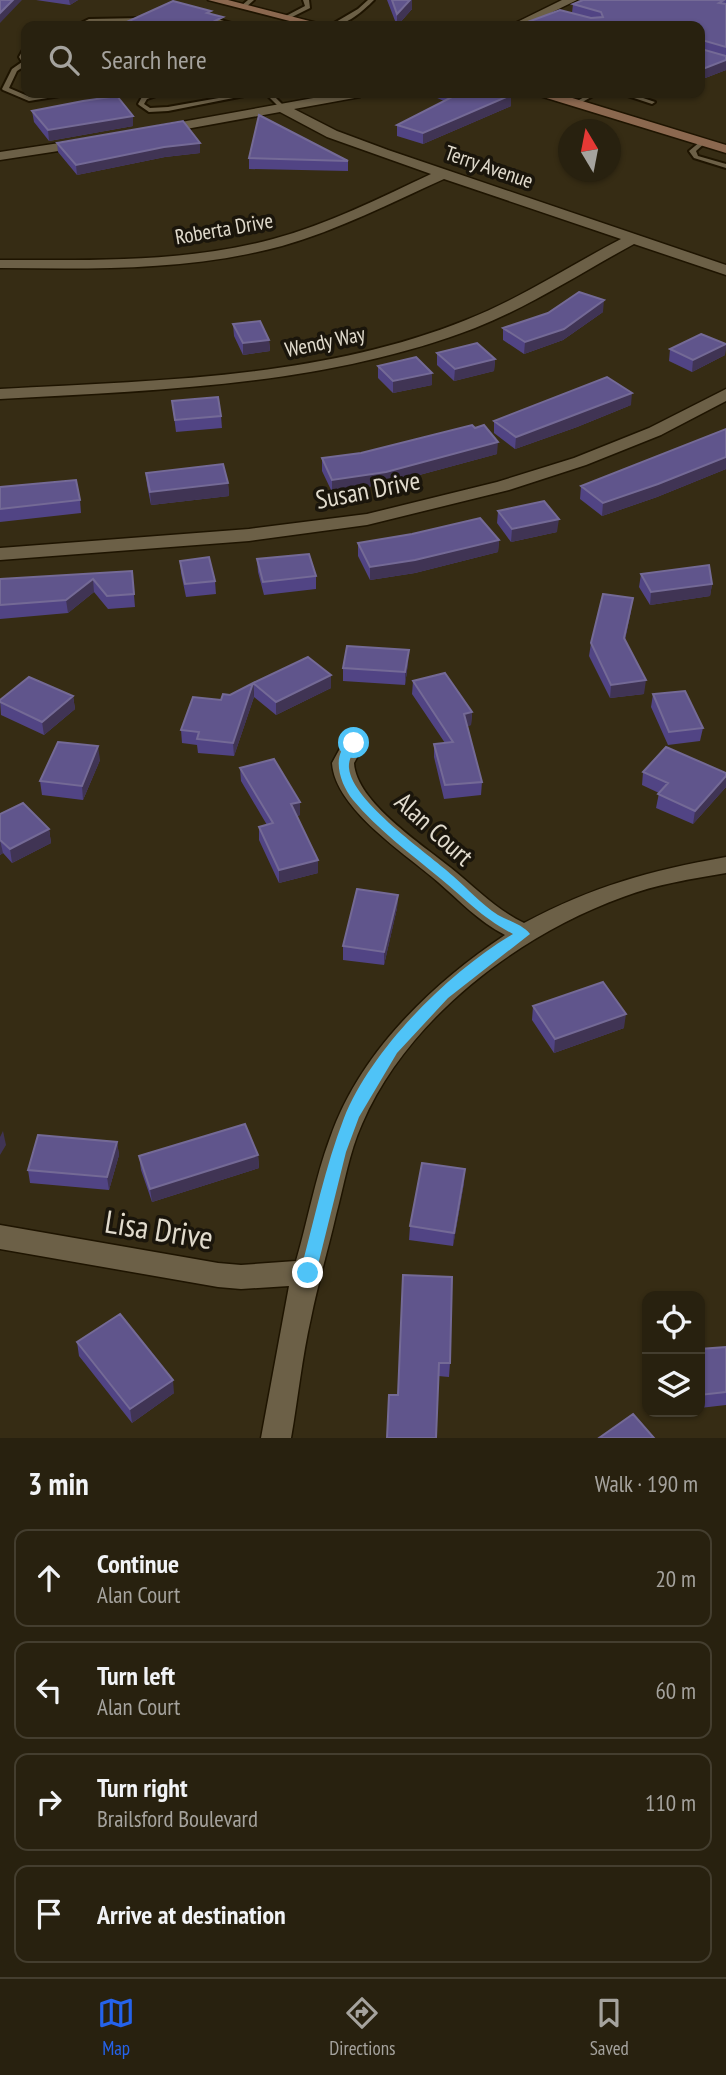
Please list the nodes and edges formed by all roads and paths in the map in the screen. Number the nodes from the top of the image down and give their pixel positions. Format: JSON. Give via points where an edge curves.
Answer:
{"nodes":[{"id":1,"x":214,"y":0,"type":"edge"},
{"id":2,"x":306,"y":0,"type":"edge"},
{"id":3,"x":371,"y":0,"type":"edge"},
{"id":4,"x":571,"y":0,"type":"edge"},
{"id":5,"x":247,"y":3,"type":"edge"},
{"id":6,"x":545,"y":12,"type":"junction"},
{"id":7,"x":558,"y":15,"type":"edge"},
{"id":8,"x":199,"y":16,"type":"edge"},
{"id":9,"x":288,"y":17,"type":"junction"},
{"id":10,"x":152,"y":18,"type":"edge"},
{"id":11,"x":144,"y":20,"type":"joint"},
{"id":12,"x":89,"y":21,"type":"edge"},
{"id":13,"x":218,"y":21,"type":"edge"},
{"id":14,"x":302,"y":21,"type":"edge"},
{"id":15,"x":341,"y":21,"type":"edge"},
{"id":16,"x":526,"y":21,"type":"edge"},
{"id":17,"x":21,"y":65,"type":"edge"},
{"id":18,"x":21,"y":96,"type":"edge"},
{"id":19,"x":144,"y":98,"type":"edge"},
{"id":20,"x":228,"y":98,"type":"edge"},
{"id":21,"x":273,"y":98,"type":"edge"},
{"id":22,"x":334,"y":98,"type":"edge"},
{"id":23,"x":560,"y":98,"type":"edge"},
{"id":24,"x":586,"y":98,"type":"edge"},
{"id":25,"x":639,"y":98,"type":"edge"},
{"id":26,"x":652,"y":102,"type":"dead end"},
{"id":27,"x":576,"y":103,"type":"junction"},
{"id":28,"x":283,"y":108,"type":"junction"},
{"id":29,"x":146,"y":132,"type":"edge"},
{"id":30,"x":96,"y":141,"type":"edge"},
{"id":31,"x":703,"y":142,"type":"junction"},
{"id":32,"x":726,"y":149,"type":"edge"},
{"id":33,"x":0,"y":156,"type":"edge"},
{"id":34,"x":726,"y":166,"type":"edge"},
{"id":35,"x":443,"y":174,"type":"junction"},
{"id":36,"x":634,"y":238,"type":"junction"},
{"id":37,"x":0,"y":264,"type":"edge"},
{"id":38,"x":726,"y":270,"type":"edge"},
{"id":39,"x":0,"y":394,"type":"edge"},
{"id":40,"x":726,"y":394,"type":"edge"},
{"id":41,"x":0,"y":554,"type":"edge"},
{"id":42,"x":354,"y":743,"type":"dead end"},
{"id":43,"x":726,"y":865,"type":"edge"},
{"id":44,"x":524,"y":934,"type":"junction"},
{"id":45,"x":0,"y":1237,"type":"edge"},
{"id":46,"x":308,"y":1273,"type":"junction"},
{"id":47,"x":276,"y":1438,"type":"edge"}],
"edges":[{"from":1,"to":5,"type":"main road"},
{"from":2,"to":9,"type":"lane","via":[[308,7]]},
{"from":3,"to":15,"type":"lane"},
{"from":4,"to":6,"type":"street"},
{"from":5,"to":9,"type":"main road"},
{"from":6,"to":7,"type":"lane"},
{"from":6,"to":16,"type":"street"},
{"from":8,"to":13,"type":"lane"},
{"from":9,"to":14,"type":"main road"},
{"from":10,"to":11,"type":"lane"},
{"from":11,"to":12,"type":"lane"},
{"from":17,"to":18,"type":"lane","via":[[5,89]]},
{"from":19,"to":20,"type":"lane","via":[[141,104],[149,110]]},
{"from":21,"to":28,"type":"lane"},
{"from":22,"to":28,"type":"street"},
{"from":23,"to":27,"type":"main road"},
{"from":24,"to":27,"type":"lane"},
{"from":25,"to":26,"type":"lane"},
{"from":27,"to":31,"type":"main road"},
{"from":28,"to":29,"type":"street"},
{"from":28,"to":35,"type":"street","name":"Terry Avenue","via":[[332,134]]},
{"from":30,"to":33,"type":"street"},
{"from":31,"to":32,"type":"main road"},
{"from":31,"to":34,"type":"lane","via":[[692,152],[696,157]]},
{"from":35,"to":36,"type":"street","name":"Terry Avenue"},
{"from":35,"to":37,"type":"street","name":"Roberta Drive","via":[[316,230],[225,254],[134,263]]},
{"from":36,"to":38,"type":"street","name":"Terry Avenue"},
{"from":36,"to":39,"type":"street","name":"Wendy Way","via":[[499,312],[432,337],[351,359],[213,382]]},
{"from":40,"to":41,"type":"street","name":"Susan Drive","via":[[623,445],[570,465],[361,521],[185,541]]},
{"from":42,"to":44,"type":"street","name":"Alan Court","via":[[343,768],[356,796],[466,896]]},
{"from":43,"to":44,"type":"street","via":[[630,886]]},
{"from":44,"to":46,"type":"street","via":[[443,994],[392,1049],[352,1115]]},
{"from":45,"to":46,"type":"street","name":"Lisa Drive","via":[[218,1275]]},
{"from":46,"to":47,"type":"street"}]}
